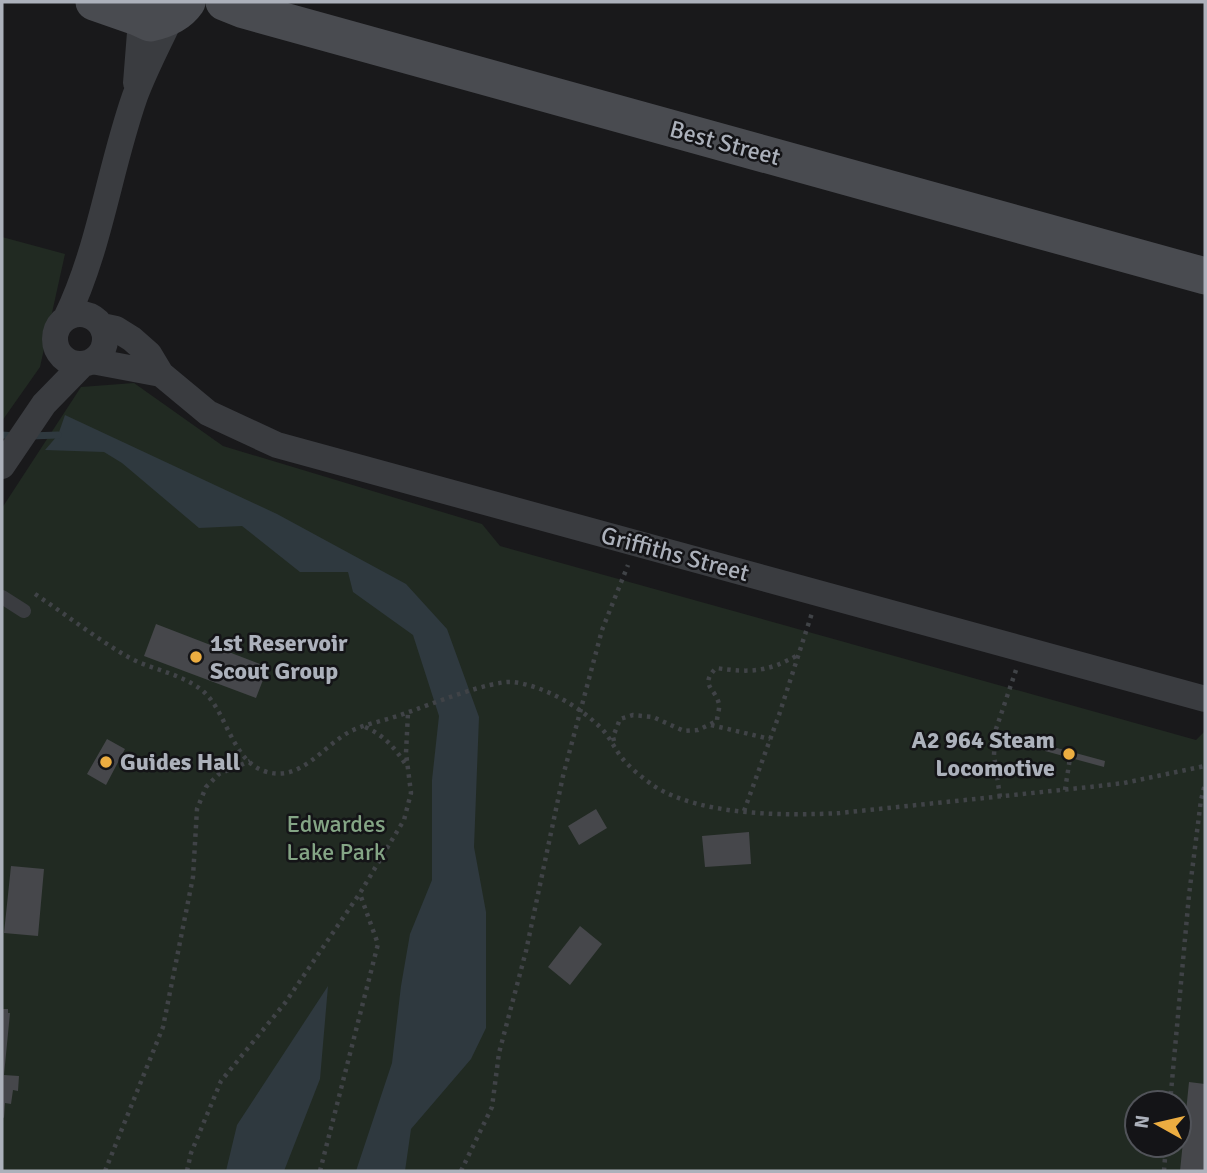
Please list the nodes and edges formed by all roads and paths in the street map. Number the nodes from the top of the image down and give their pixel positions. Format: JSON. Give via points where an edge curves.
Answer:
{"nodes":[{"id":1,"x":94,"y":2,"type":"edge"},
{"id":2,"x":234,"y":6,"type":"edge"},
{"id":3,"x":159,"y":11,"type":"edge"},
{"id":4,"x":95,"y":242,"type":"junction"},
{"id":5,"x":1205,"y":276,"type":"edge"},
{"id":6,"x":66,"y":318,"type":"junction"},
{"id":7,"x":100,"y":324,"type":"junction"},
{"id":8,"x":58,"y":351,"type":"junction"},
{"id":9,"x":88,"y":363,"type":"junction"},
{"id":10,"x":161,"y":374,"type":"junction"},
{"id":11,"x":44,"y":404,"type":"junction"},
{"id":12,"x":5,"y":461,"type":"edge"},
{"id":13,"x":636,"y":544,"type":"junction"},
{"id":14,"x":35,"y":594,"type":"dead end"},
{"id":15,"x":2,"y":597,"type":"edge"},
{"id":16,"x":24,"y":611,"type":"dead end"},
{"id":17,"x":805,"y":631,"type":"dead end"},
{"id":18,"x":1024,"y":650,"type":"junction"},
{"id":19,"x":798,"y":655,"type":"junction"},
{"id":20,"x":1205,"y":699,"type":"edge"},
{"id":21,"x":580,"y":710,"type":"junction"},
{"id":22,"x":408,"y":713,"type":"junction"},
{"id":23,"x":710,"y":724,"type":"junction"},
{"id":24,"x":365,"y":727,"type":"junction"},
{"id":25,"x":770,"y":739,"type":"junction"},
{"id":26,"x":615,"y":745,"type":"junction"},
{"id":27,"x":1070,"y":758,"type":"dead end"},
{"id":28,"x":250,"y":761,"type":"junction"},
{"id":29,"x":1205,"y":766,"type":"edge"},
{"id":30,"x":408,"y":769,"type":"junction"},
{"id":31,"x":1205,"y":784,"type":"edge"},
{"id":32,"x":1065,"y":790,"type":"junction"},
{"id":33,"x":1000,"y":796,"type":"junction"},
{"id":34,"x":744,"y":811,"type":"junction"},
{"id":35,"x":360,"y":893,"type":"junction"},
{"id":36,"x":1171,"y":1089,"type":"edge"},
{"id":37,"x":106,"y":1171,"type":"edge"},
{"id":38,"x":187,"y":1171,"type":"edge"},
{"id":39,"x":320,"y":1171,"type":"edge"},
{"id":40,"x":461,"y":1171,"type":"edge"}],
"edges":[{"from":1,"to":3,"type":"street","name":"Best Street"},
{"from":2,"to":3,"type":"street","name":"Best Street"},
{"from":2,"to":5,"type":"street","name":"Best Street"},
{"from":3,"to":4,"type":"street"},
{"from":4,"to":6,"type":"street"},
{"from":4,"to":7,"type":"street"},
{"from":6,"to":7,"type":"street","via":[[85,314]]},
{"from":6,"to":8,"type":"street","via":[[56,330]]},
{"from":7,"to":9,"type":"street","via":[[104,345]]},
{"from":7,"to":10,"type":"street","name":"Griffiths Street","via":[[132,339],[149,354]]},
{"from":8,"to":9,"type":"street","via":[[68,362]]},
{"from":8,"to":11,"type":"street"},
{"from":9,"to":10,"type":"street","name":"Griffiths Street"},
{"from":9,"to":11,"type":"street"},
{"from":10,"to":13,"type":"street","name":"Griffiths Street","via":[[208,413],[277,445]]},
{"from":11,"to":12,"type":"street"},
{"from":13,"to":18,"type":"street","name":"Griffiths Street"},
{"from":13,"to":21,"type":"path","via":[[602,630]]},
{"from":14,"to":28,"type":"path","via":[[124,655],[203,691]]},
{"from":15,"to":16,"type":"lane"},
{"from":17,"to":19,"type":"path"},
{"from":18,"to":20,"type":"street","name":"Griffiths Street"},
{"from":18,"to":33,"type":"path","via":[[995,732]]},
{"from":19,"to":23,"type":"path","via":[[746,672],[716,668],[708,684],[719,704],[717,721]]},
{"from":19,"to":25,"type":"path"},
{"from":21,"to":22,"type":"path","via":[[544,691],[511,682]]},
{"from":21,"to":26,"type":"path"},
{"from":21,"to":40,"type":"path","via":[[499,1053],[492,1107]]},
{"from":22,"to":24,"type":"path"},
{"from":22,"to":30,"type":"path"},
{"from":23,"to":25,"type":"path"},
{"from":23,"to":26,"type":"path","via":[[684,731],[653,717],[632,715],[620,719]]},
{"from":24,"to":28,"type":"path","via":[[350,732],[305,766],[280,774],[262,771]]},
{"from":24,"to":30,"type":"path","via":[[397,751]]},
{"from":25,"to":34,"type":"path"},
{"from":26,"to":34,"type":"path","via":[[622,758],[653,785],[680,799]]},
{"from":27,"to":32,"type":"path"},
{"from":28,"to":37,"type":"path","via":[[219,774],[206,787],[197,809],[193,877],[163,1027]]},
{"from":29,"to":32,"type":"path"},
{"from":30,"to":35,"type":"path","via":[[411,793],[404,820]]},
{"from":31,"to":36,"type":"path","via":[[1189,895]]},
{"from":32,"to":33,"type":"path"},
{"from":33,"to":34,"type":"path","via":[[828,814]]},
{"from":35,"to":38,"type":"path","via":[[285,1003],[221,1081]]},
{"from":35,"to":39,"type":"path","via":[[378,944]]}]}
